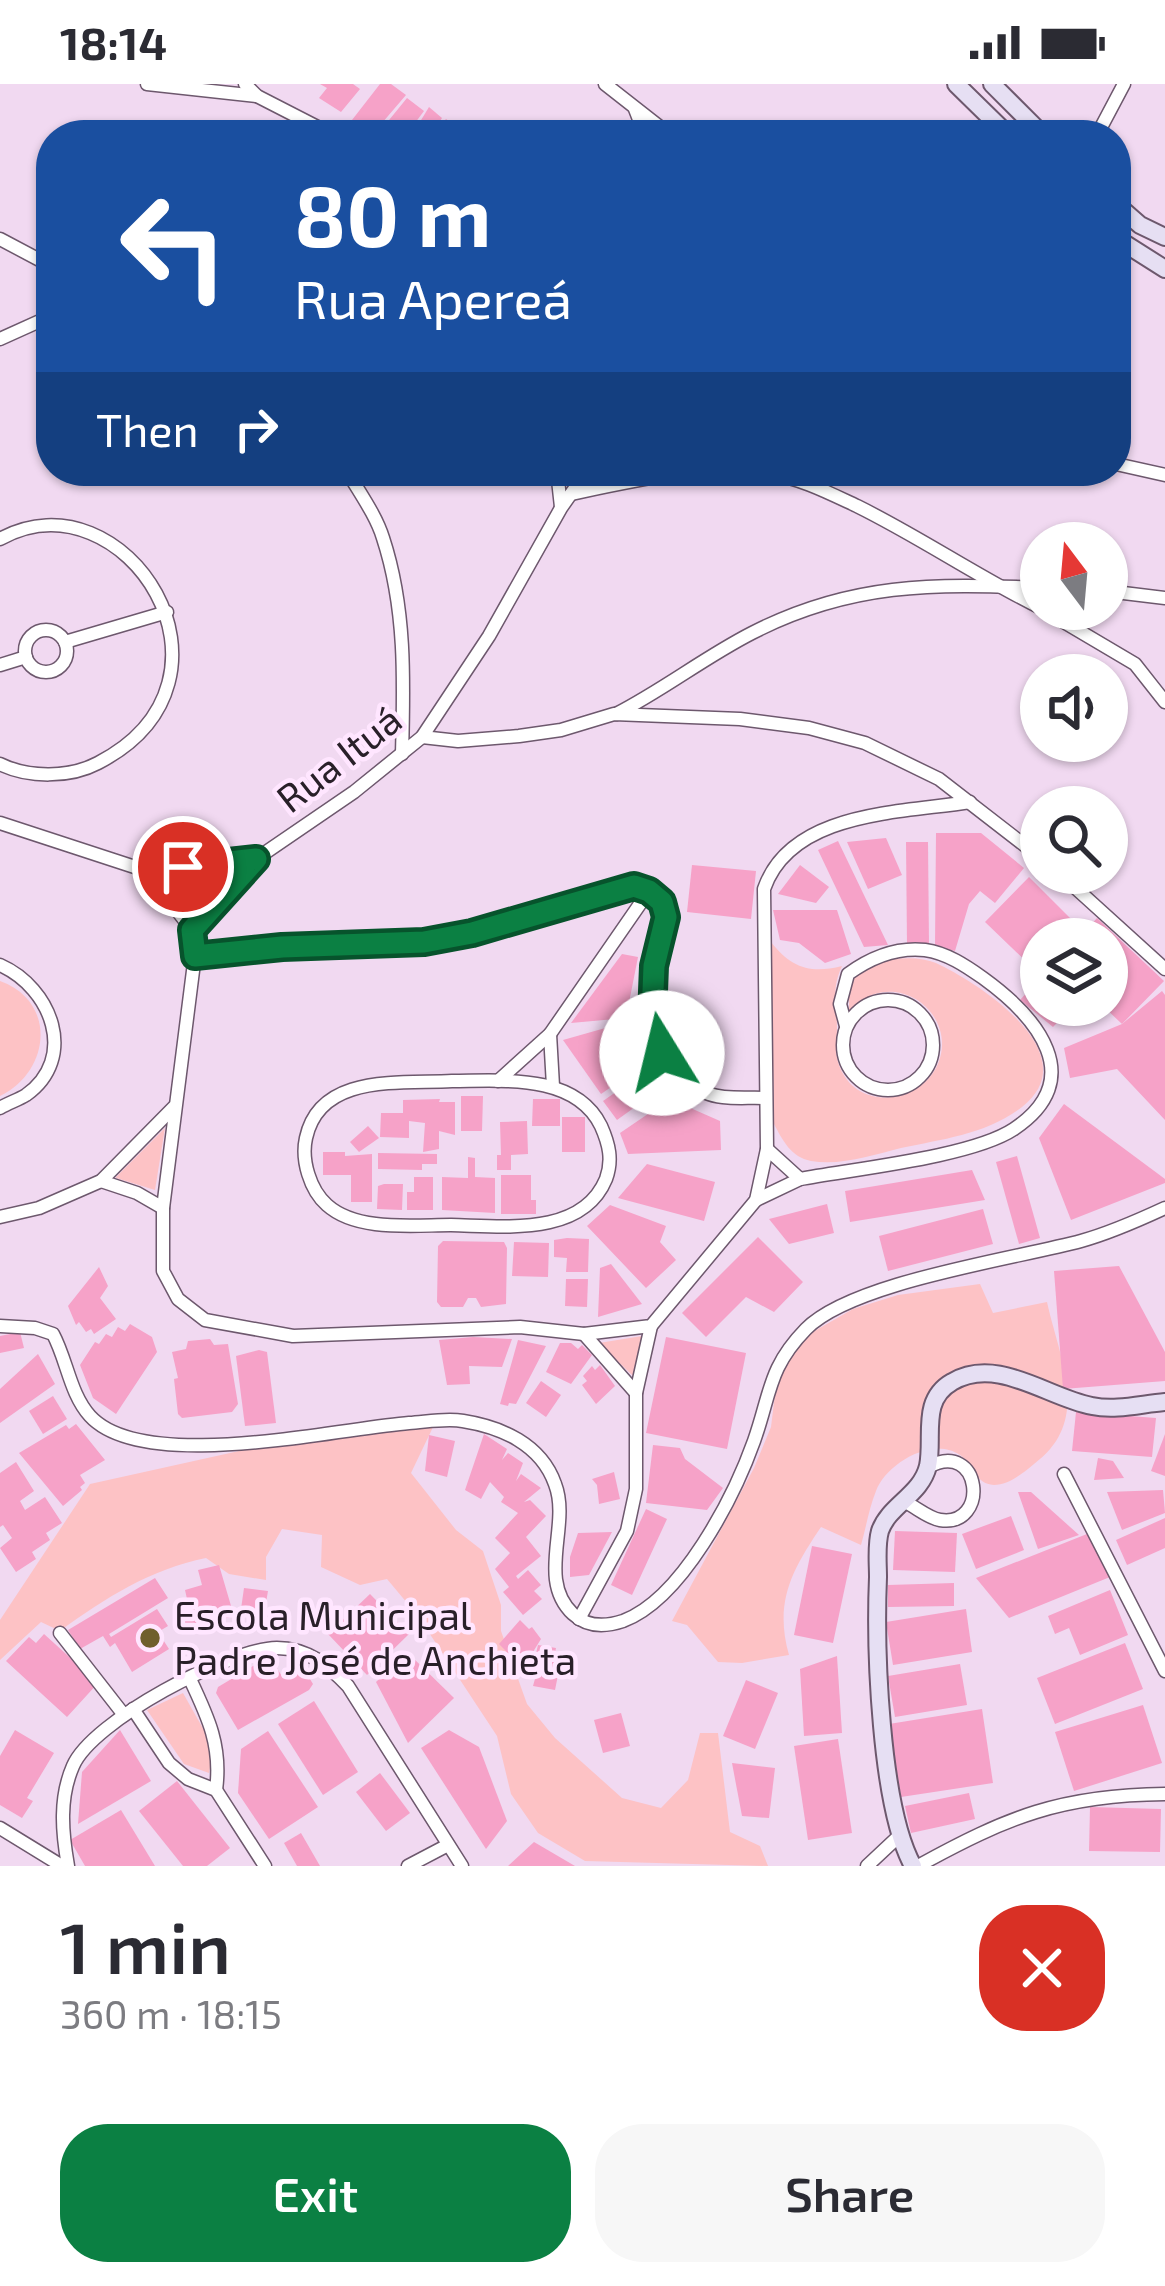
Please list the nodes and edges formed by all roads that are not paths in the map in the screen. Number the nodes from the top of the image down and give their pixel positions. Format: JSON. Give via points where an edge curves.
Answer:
{"nodes":[{"id":1,"x":147,"y":84,"type":"edge"},
{"id":2,"x":245,"y":84,"type":"edge"},
{"id":3,"x":605,"y":84,"type":"edge"},
{"id":4,"x":956,"y":84,"type":"edge"},
{"id":5,"x":992,"y":84,"type":"edge"},
{"id":6,"x":1124,"y":84,"type":"edge"},
{"id":7,"x":257,"y":96,"type":"junction"},
{"id":8,"x":635,"y":107,"type":"junction"},
{"id":9,"x":304,"y":120,"type":"edge"},
{"id":10,"x":640,"y":120,"type":"edge"},
{"id":11,"x":651,"y":120,"type":"edge"},
{"id":12,"x":992,"y":120,"type":"edge"},
{"id":13,"x":1028,"y":120,"type":"edge"},
{"id":14,"x":1105,"y":120,"type":"edge"},
{"id":15,"x":1131,"y":217,"type":"edge"},
{"id":16,"x":1165,"y":237,"type":"edge"},
{"id":17,"x":0,"y":239,"type":"edge"},
{"id":18,"x":1131,"y":247,"type":"edge"},
{"id":19,"x":36,"y":258,"type":"edge"},
{"id":20,"x":1165,"y":268,"type":"edge"},
{"id":21,"x":36,"y":323,"type":"edge"},
{"id":22,"x":0,"y":339,"type":"edge"},
{"id":23,"x":1131,"y":467,"type":"edge"},
{"id":24,"x":1165,"y":475,"type":"edge"},
{"id":25,"x":355,"y":486,"type":"edge"},
{"id":26,"x":559,"y":486,"type":"edge"},
{"id":27,"x":576,"y":486,"type":"edge"},
{"id":28,"x":610,"y":486,"type":"edge"},
{"id":29,"x":808,"y":486,"type":"edge"},
{"id":30,"x":570,"y":495,"type":"junction"},
{"id":31,"x":561,"y":508,"type":"junction"},
{"id":32,"x":0,"y":539,"type":"edge"},
{"id":33,"x":997,"y":586,"type":"junction"},
{"id":34,"x":1020,"y":587,"type":"edge"},
{"id":35,"x":1128,"y":594,"type":"edge"},
{"id":36,"x":1020,"y":598,"type":"edge"},
{"id":37,"x":1165,"y":598,"type":"edge"},
{"id":38,"x":167,"y":612,"type":"junction"},
{"id":39,"x":1078,"y":630,"type":"edge"},
{"id":40,"x":65,"y":642,"type":"junction"},
{"id":41,"x":26,"y":656,"type":"junction"},
{"id":42,"x":0,"y":665,"type":"edge"},
{"id":43,"x":1165,"y":702,"type":"edge"},
{"id":44,"x":614,"y":714,"type":"junction"},
{"id":45,"x":422,"y":736,"type":"junction"},
{"id":46,"x":402,"y":754,"type":"junction"},
{"id":47,"x":0,"y":764,"type":"edge"},
{"id":48,"x":970,"y":802,"type":"junction"},
{"id":49,"x":0,"y":823,"type":"edge"},
{"id":50,"x":1020,"y":841,"type":"edge"},
{"id":51,"x":256,"y":859,"type":"junction"},
{"id":52,"x":147,"y":872,"type":"junction"},
{"id":53,"x":649,"y":891,"type":"junction"},
{"id":54,"x":1082,"y":894,"type":"edge"},
{"id":55,"x":192,"y":930,"type":"junction"},
{"id":56,"x":195,"y":956,"type":"junction"},
{"id":57,"x":0,"y":965,"type":"edge"},
{"id":58,"x":1165,"y":969,"type":"edge"},
{"id":59,"x":846,"y":1026,"type":"junction"},
{"id":60,"x":550,"y":1034,"type":"junction"},
{"id":61,"x":498,"y":1081,"type":"junction"},
{"id":62,"x":553,"y":1086,"type":"junction"},
{"id":63,"x":765,"y":1098,"type":"junction"},
{"id":64,"x":175,"y":1106,"type":"junction"},
{"id":65,"x":0,"y":1108,"type":"edge"},
{"id":66,"x":767,"y":1149,"type":"junction"},
{"id":67,"x":800,"y":1179,"type":"junction"},
{"id":68,"x":101,"y":1181,"type":"junction"},
{"id":69,"x":756,"y":1200,"type":"junction"},
{"id":70,"x":163,"y":1208,"type":"junction"},
{"id":71,"x":1165,"y":1208,"type":"edge"},
{"id":72,"x":0,"y":1217,"type":"edge"},
{"id":73,"x":0,"y":1326,"type":"edge"},
{"id":74,"x":651,"y":1326,"type":"junction"},
{"id":75,"x":584,"y":1334,"type":"junction"},
{"id":76,"x":636,"y":1393,"type":"junction"},
{"id":77,"x":1165,"y":1402,"type":"edge"},
{"id":78,"x":928,"y":1467,"type":"junction"},
{"id":79,"x":1064,"y":1474,"type":"dead end"},
{"id":80,"x":905,"y":1502,"type":"junction"},
{"id":81,"x":579,"y":1619,"type":"junction"},
{"id":82,"x":60,"y":1634,"type":"dead end"},
{"id":83,"x":1165,"y":1671,"type":"edge"},
{"id":84,"x":190,"y":1679,"type":"junction"},
{"id":85,"x":129,"y":1712,"type":"junction"},
{"id":86,"x":216,"y":1790,"type":"junction"},
{"id":87,"x":1165,"y":1794,"type":"edge"},
{"id":88,"x":0,"y":1828,"type":"edge"},
{"id":89,"x":899,"y":1836,"type":"junction"},
{"id":90,"x":448,"y":1845,"type":"junction"},
{"id":91,"x":65,"y":1866,"type":"edge"},
{"id":92,"x":265,"y":1866,"type":"edge"},
{"id":93,"x":408,"y":1866,"type":"edge"},
{"id":94,"x":462,"y":1866,"type":"edge"},
{"id":95,"x":868,"y":1866,"type":"edge"},
{"id":96,"x":915,"y":1866,"type":"edge"}],
"edges":[{"from":1,"to":7,"type":"street"},
{"from":2,"to":7,"type":"street"},
{"from":3,"to":8,"type":"street"},
{"from":4,"to":12,"type":"street"},
{"from":5,"to":13,"type":"street"},
{"from":6,"to":14,"type":"street"},
{"from":7,"to":9,"type":"street"},
{"from":8,"to":10,"type":"street"},
{"from":8,"to":11,"type":"street"},
{"from":15,"to":16,"type":"street"},
{"from":17,"to":19,"type":"street"},
{"from":18,"to":20,"type":"street"},
{"from":21,"to":22,"type":"street"},
{"from":23,"to":24,"type":"street"},
{"from":25,"to":46,"type":"street","via":[[382,533],[398,596]]},
{"from":26,"to":31,"type":"street"},
{"from":27,"to":30,"type":"street","name":"Rua Ituá"},
{"from":28,"to":30,"type":"street"},
{"from":29,"to":33,"type":"street","via":[[923,539]]},
{"from":30,"to":31,"type":"street","name":"Rua Ituá"},
{"from":31,"to":45,"type":"street","name":"Rua Ituá"},
{"from":32,"to":38,"type":"street","via":[[49,527],[86,531],[123,551]]},
{"from":33,"to":34,"type":"street"},
{"from":33,"to":36,"type":"street"},
{"from":33,"to":44,"type":"street","via":[[914,585],[841,597],[747,636]]},
{"from":35,"to":37,"type":"street"},
{"from":38,"to":40,"type":"street"},
{"from":38,"to":47,"type":"street","via":[[174,649],[168,688],[150,723],[122,751],[88,769],[49,775]]},
{"from":39,"to":43,"type":"street","via":[[1135,664]]},
{"from":40,"to":41,"type":"street","via":[[43,630],[30,637]]},
{"from":40,"to":41,"type":"street","via":[[65,661],[55,671],[37,670]]},
{"from":41,"to":42,"type":"street"},
{"from":44,"to":45,"type":"street","via":[[519,736]]},
{"from":44,"to":48,"type":"street","via":[[809,728],[865,743]]},
{"from":45,"to":46,"type":"street","name":"Rua Ituá"},
{"from":46,"to":51,"type":"street","name":"Rua Ituá"},
{"from":48,"to":50,"type":"street"},
{"from":48,"to":63,"type":"street","via":[[816,833],[772,868],[764,890]]},
{"from":49,"to":52,"type":"street","name":"Rua Ituá"},
{"from":51,"to":52,"type":"street","name":"Rua Ituá"},
{"from":51,"to":55,"type":"street"},
{"from":52,"to":55,"type":"street"},
{"from":53,"to":56,"type":"street","via":[[621,888],[424,942]]},
{"from":53,"to":60,"type":"street"},
{"from":53,"to":63,"type":"street","via":[[666,917],[652,1017],[662,1053],[704,1093]]},
{"from":54,"to":58,"type":"street"},
{"from":55,"to":56,"type":"street"},
{"from":56,"to":64,"type":"street"},
{"from":57,"to":65,"type":"street","via":[[39,992],[53,1046],[29,1093]]},
{"from":59,"to":59,"type":"street","via":[[843,1057],[868,1086],[904,1088],[930,1062],[929,1025],[907,1004],[872,1002]]},
{"from":59,"to":67,"type":"street","via":[[840,1004],[848,974],[888,952],[926,950],[959,961],[1028,1017],[1053,1064],[1051,1088],[1037,1111],[981,1145]]},
{"from":60,"to":61,"type":"street"},
{"from":60,"to":62,"type":"street"},
{"from":61,"to":62,"type":"street"},
{"from":61,"to":62,"type":"street","via":[[333,1095],[312,1116],[304,1142],[312,1184],[327,1205],[385,1225],[516,1226],[574,1215],[603,1186],[610,1150],[597,1118]]},
{"from":63,"to":66,"type":"street"},
{"from":64,"to":68,"type":"street"},
{"from":64,"to":70,"type":"street"},
{"from":66,"to":67,"type":"street"},
{"from":66,"to":69,"type":"street"},
{"from":67,"to":69,"type":"street"},
{"from":68,"to":70,"type":"street"},
{"from":68,"to":72,"type":"street"},
{"from":69,"to":74,"type":"street"},
{"from":70,"to":75,"type":"street","via":[[163,1271],[178,1298],[206,1320],[293,1336],[501,1327]]},
{"from":71,"to":81,"type":"street","via":[[1082,1241],[912,1281],[811,1323],[770,1377],[740,1478],[681,1576],[625,1621],[596,1626]]},
{"from":73,"to":81,"type":"street","via":[[53,1334],[89,1415],[140,1443],[196,1446],[457,1419],[506,1430],[555,1483],[555,1585]]},
{"from":74,"to":75,"type":"street"},
{"from":74,"to":76,"type":"street"},
{"from":75,"to":76,"type":"street"},
{"from":76,"to":81,"type":"street","via":[[636,1489],[627,1531]]},
{"from":77,"to":78,"type":"street","via":[[1091,1406],[1003,1375],[952,1381],[931,1412]]},
{"from":78,"to":80,"type":"street"},
{"from":78,"to":80,"type":"street","via":[[959,1463],[976,1492],[972,1504],[940,1520]]},
{"from":79,"to":83,"type":"street"},
{"from":80,"to":89,"type":"street","via":[[880,1533],[876,1631]]},
{"from":82,"to":85,"type":"street"},
{"from":84,"to":85,"type":"street"},
{"from":84,"to":86,"type":"street","via":[[216,1737]]},
{"from":84,"to":90,"type":"street","via":[[280,1648],[328,1665]]},
{"from":85,"to":86,"type":"street","via":[[188,1779]]},
{"from":85,"to":91,"type":"street","via":[[74,1764],[64,1792]]},
{"from":86,"to":92,"type":"street"},
{"from":87,"to":96,"type":"street","via":[[1074,1799],[979,1832]]},
{"from":88,"to":91,"type":"street"},
{"from":89,"to":95,"type":"street"},
{"from":89,"to":96,"type":"street"},
{"from":90,"to":93,"type":"street"},
{"from":90,"to":94,"type":"street"}]}
